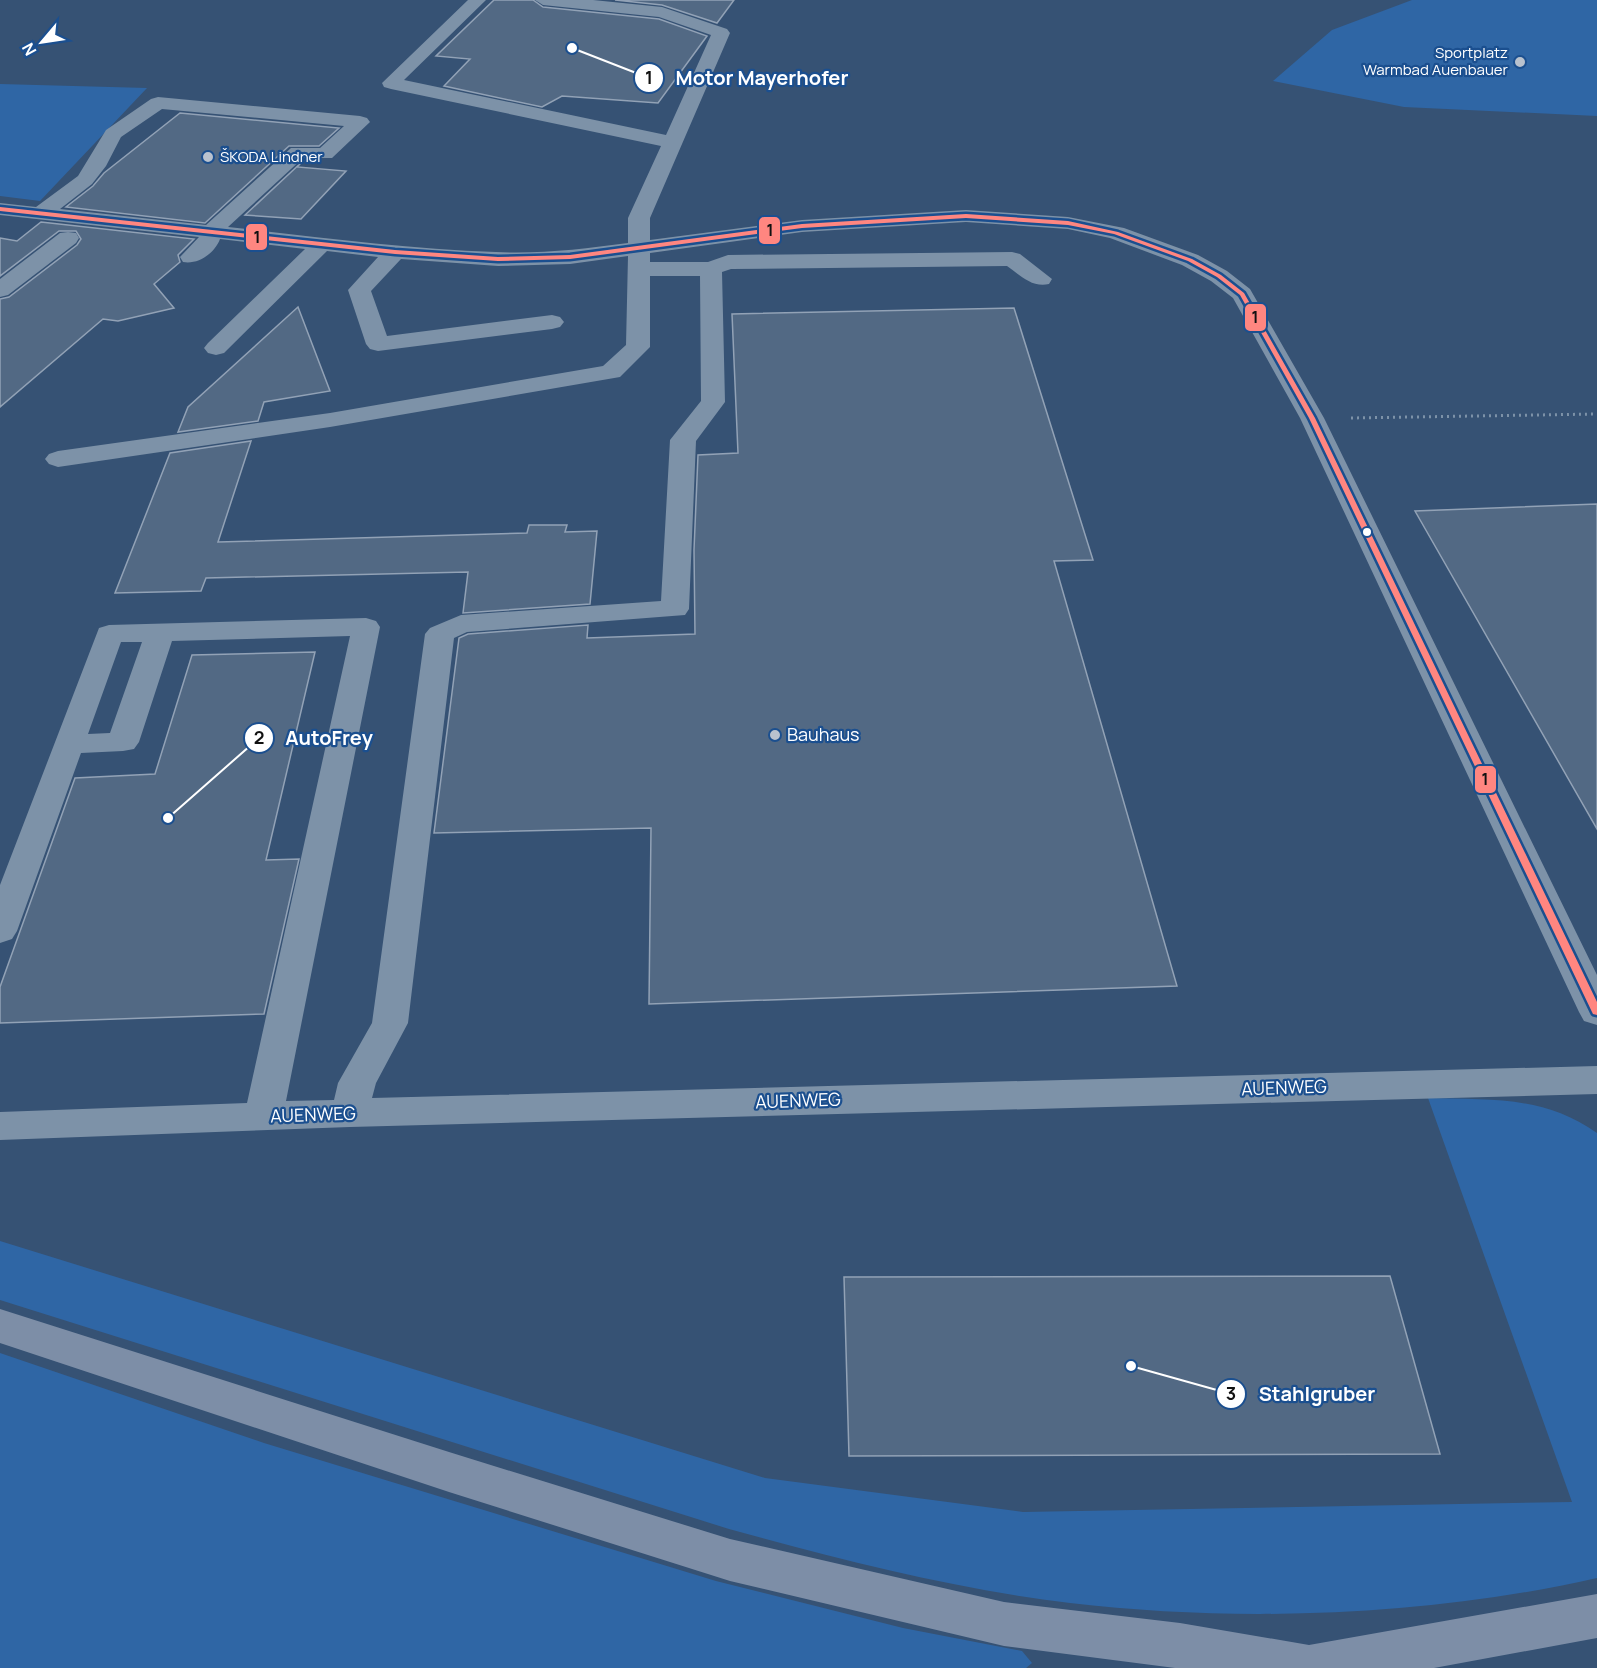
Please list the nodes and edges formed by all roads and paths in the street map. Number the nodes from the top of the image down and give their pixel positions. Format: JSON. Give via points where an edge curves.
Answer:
{"nodes":[{"id":1,"x":478,"y":0,"type":"edge"},
{"id":2,"x":543,"y":0,"type":"edge"},
{"id":3,"x":672,"y":142,"type":"junction"},
{"id":4,"x":4,"y":223,"type":"edge"},
{"id":5,"x":37,"y":224,"type":"junction"},
{"id":6,"x":210,"y":233,"type":"junction"},
{"id":7,"x":322,"y":244,"type":"junction"},
{"id":8,"x":395,"y":252,"type":"junction"},
{"id":9,"x":191,"y":257,"type":"dead end"},
{"id":10,"x":639,"y":258,"type":"junction"},
{"id":11,"x":711,"y":269,"type":"junction"},
{"id":12,"x":1041,"y":279,"type":"dead end"},
{"id":13,"x":0,"y":290,"type":"edge"},
{"id":14,"x":552,"y":322,"type":"dead end"},
{"id":15,"x":216,"y":348,"type":"dead end"},
{"id":16,"x":1597,"y":414,"type":"edge"},
{"id":17,"x":1312,"y":418,"type":"junction"},
{"id":18,"x":58,"y":459,"type":"dead end"},
{"id":19,"x":159,"y":633,"type":"junction"},
{"id":20,"x":69,"y":744,"type":"junction"},
{"id":21,"x":0,"y":931,"type":"edge"},
{"id":22,"x":1597,"y":1012,"type":"edge"},
{"id":23,"x":1597,"y":1080,"type":"edge"},
{"id":24,"x":350,"y":1113,"type":"junction"},
{"id":25,"x":263,"y":1116,"type":"junction"},
{"id":26,"x":0,"y":1126,"type":"edge"},
{"id":27,"x":0,"y":1326,"type":"edge"},
{"id":28,"x":1597,"y":1616,"type":"edge"},
{"id":29,"x":1310,"y":1668,"type":"edge"}],
"edges":[{"from":1,"to":3,"type":"street","via":[[391,84]]},
{"from":2,"to":3,"type":"street","via":[[662,12],[721,33]]},
{"from":3,"to":10,"type":"street","via":[[639,218]]},
{"from":4,"to":5,"type":"street"},
{"from":5,"to":6,"type":"street"},
{"from":5,"to":6,"type":"street","via":[[85,180],[113,134],[158,103],[360,122],[325,154],[298,152]]},
{"from":5,"to":13,"type":"street","via":[[68,238]]},
{"from":6,"to":7,"type":"street"},
{"from":6,"to":9,"type":"street","via":[[209,242]]},
{"from":7,"to":8,"type":"street"},
{"from":7,"to":15,"type":"street"},
{"from":8,"to":10,"type":"street","via":[[465,258]]},
{"from":8,"to":14,"type":"street","via":[[359,290],[378,344]]},
{"from":10,"to":11,"type":"street"},
{"from":10,"to":17,"type":"street","via":[[802,226],[966,216],[1068,223],[1116,233],[1190,260],[1242,294]]},
{"from":10,"to":18,"type":"street","via":[[638,347],[611,372],[330,420]]},
{"from":11,"to":12,"type":"street","via":[[728,262],[1011,259]]},
{"from":11,"to":24,"type":"street","via":[[712,402],[683,440],[675,609],[461,624],[441,634],[390,1023],[357,1083]]},
{"from":16,"to":17,"type":"path"},
{"from":17,"to":22,"type":"street"},
{"from":19,"to":20,"type":"street","via":[[109,634]]},
{"from":19,"to":20,"type":"street","via":[[123,742]]},
{"from":19,"to":25,"type":"street","via":[[366,627]]},
{"from":20,"to":21,"type":"street"},
{"from":23,"to":24,"type":"street","name":"AUENWEG"},
{"from":24,"to":25,"type":"street","name":"AUENWEG"},
{"from":25,"to":26,"type":"street","name":"AUENWEG"},
{"from":27,"to":29,"type":"main road","via":[[730,1560],[1004,1624],[1180,1646]]},
{"from":28,"to":29,"type":"main road"}]}
